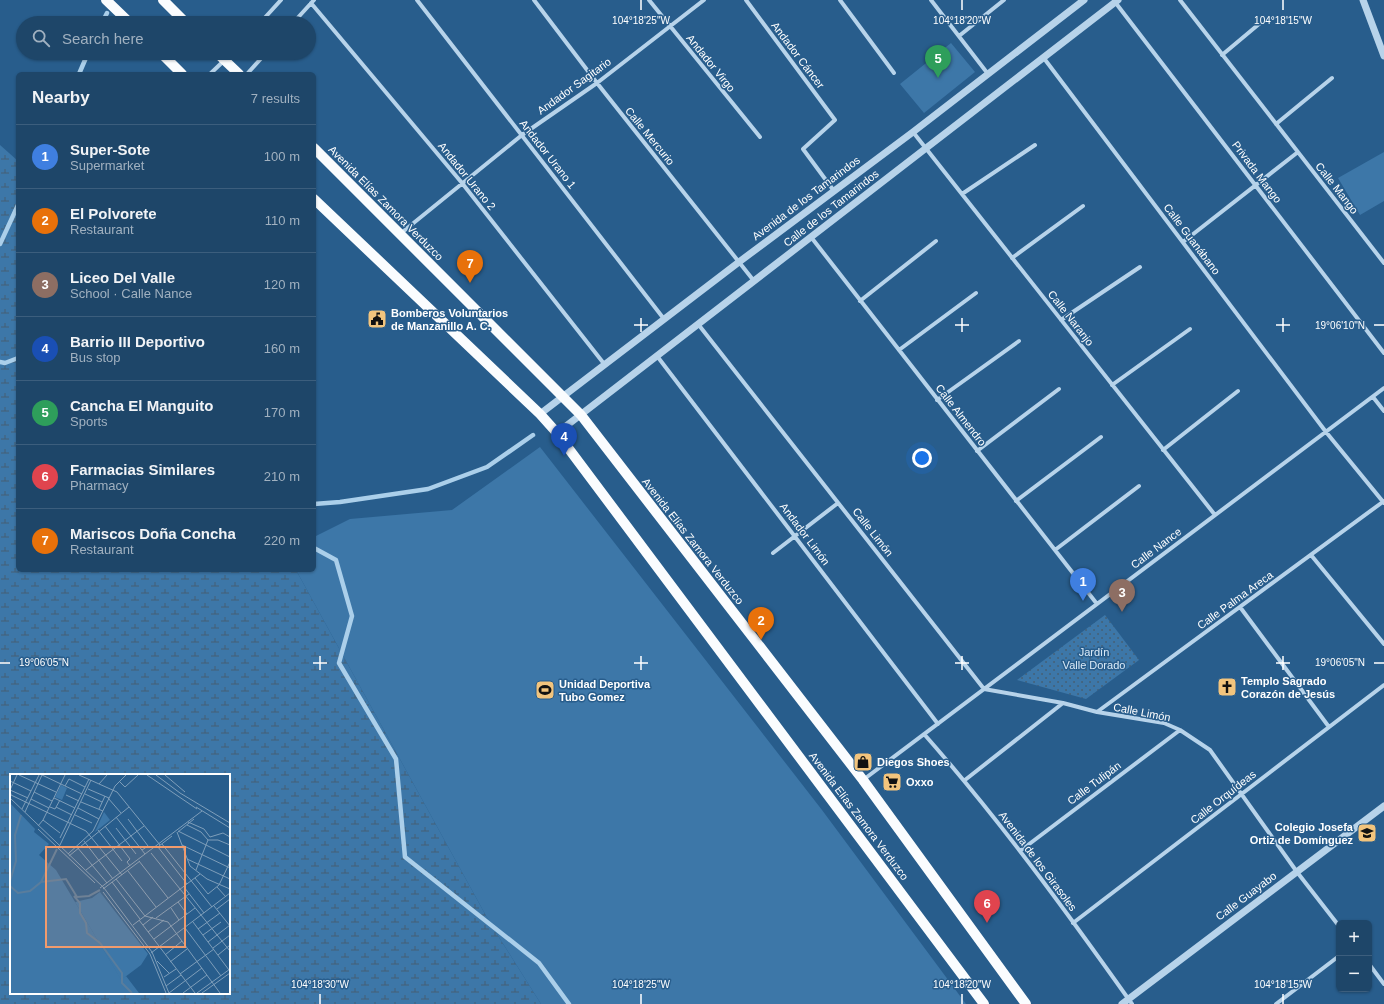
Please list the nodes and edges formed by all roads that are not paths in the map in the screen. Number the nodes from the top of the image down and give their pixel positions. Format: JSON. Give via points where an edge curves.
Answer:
{"nodes":[{"id":1,"x":106,"y":0,"type":"edge"},
{"id":2,"x":163,"y":0,"type":"edge"},
{"id":3,"x":281,"y":0,"type":"edge"},
{"id":4,"x":417,"y":0,"type":"edge"},
{"id":5,"x":534,"y":0,"type":"edge"},
{"id":6,"x":648,"y":0,"type":"edge"},
{"id":7,"x":704,"y":0,"type":"edge"},
{"id":8,"x":746,"y":0,"type":"edge"},
{"id":9,"x":840,"y":0,"type":"edge"},
{"id":10,"x":931,"y":0,"type":"edge"},
{"id":11,"x":1004,"y":0,"type":"edge"},
{"id":12,"x":1084,"y":0,"type":"edge"},
{"id":13,"x":1180,"y":0,"type":"edge"},
{"id":14,"x":1363,"y":0,"type":"edge"},
{"id":15,"x":313,"y":1,"type":"edge"},
{"id":16,"x":1117,"y":1,"type":"edge"},
{"id":17,"x":123,"y":16,"type":"edge"},
{"id":18,"x":179,"y":16,"type":"edge"},
{"id":19,"x":266,"y":16,"type":"edge"},
{"id":20,"x":299,"y":16,"type":"edge"},
{"id":21,"x":1265,"y":19,"type":"dead end"},
{"id":22,"x":670,"y":26,"type":"junction"},
{"id":23,"x":959,"y":36,"type":"junction"},
{"id":24,"x":1222,"y":55,"type":"junction"},
{"id":25,"x":1384,"y":56,"type":"edge"},
{"id":26,"x":1043,"y":57,"type":"junction"},
{"id":27,"x":168,"y":60,"type":"edge"},
{"id":28,"x":260,"y":60,"type":"edge"},
{"id":29,"x":225,"y":61,"type":"joint"},
{"id":30,"x":180,"y":72,"type":"edge"},
{"id":31,"x":212,"y":72,"type":"edge"},
{"id":32,"x":238,"y":72,"type":"edge"},
{"id":33,"x":249,"y":72,"type":"edge"},
{"id":34,"x":894,"y":73,"type":"dead end"},
{"id":35,"x":988,"y":74,"type":"junction"},
{"id":36,"x":1332,"y":78,"type":"dead end"},
{"id":37,"x":597,"y":83,"type":"junction"},
{"id":38,"x":1276,"y":124,"type":"junction"},
{"id":39,"x":913,"y":132,"type":"junction"},
{"id":40,"x":522,"y":135,"type":"junction"},
{"id":41,"x":760,"y":137,"type":"dead end"},
{"id":42,"x":1035,"y":145,"type":"dead end"},
{"id":43,"x":926,"y":148,"type":"junction"},
{"id":44,"x":316,"y":150,"type":"edge"},
{"id":45,"x":1298,"y":152,"type":"junction"},
{"id":46,"x":462,"y":183,"type":"junction"},
{"id":47,"x":1255,"y":185,"type":"junction"},
{"id":48,"x":834,"y":191,"type":"junction"},
{"id":49,"x":962,"y":194,"type":"junction"},
{"id":50,"x":316,"y":201,"type":"edge"},
{"id":51,"x":1083,"y":206,"type":"dead end"},
{"id":52,"x":400,"y":234,"type":"junction"},
{"id":53,"x":811,"y":237,"type":"junction"},
{"id":54,"x":936,"y":241,"type":"dead end"},
{"id":55,"x":1183,"y":242,"type":"junction"},
{"id":56,"x":1012,"y":258,"type":"junction"},
{"id":57,"x":740,"y":262,"type":"junction"},
{"id":58,"x":1384,"y":263,"type":"edge"},
{"id":59,"x":1140,"y":267,"type":"dead end"},
{"id":60,"x":754,"y":281,"type":"junction"},
{"id":61,"x":976,"y":293,"type":"dead end"},
{"id":62,"x":860,"y":301,"type":"junction"},
{"id":63,"x":664,"y":319,"type":"junction"},
{"id":64,"x":1060,"y":320,"type":"junction"},
{"id":65,"x":698,"y":324,"type":"junction"},
{"id":66,"x":1190,"y":329,"type":"dead end"},
{"id":67,"x":1019,"y":341,"type":"dead end"},
{"id":68,"x":899,"y":350,"type":"junction"},
{"id":69,"x":1384,"y":352,"type":"edge"},
{"id":70,"x":658,"y":356,"type":"junction"},
{"id":71,"x":605,"y":364,"type":"junction"},
{"id":72,"x":1112,"y":385,"type":"junction"},
{"id":73,"x":1384,"y":388,"type":"edge"},
{"id":74,"x":1059,"y":389,"type":"dead end"},
{"id":75,"x":1238,"y":390,"type":"dead end"},
{"id":76,"x":563,"y":396,"type":"junction"},
{"id":77,"x":1372,"y":397,"type":"junction"},
{"id":78,"x":937,"y":400,"type":"junction"},
{"id":79,"x":1384,"y":412,"type":"edge"},
{"id":80,"x":540,"y":414,"type":"junction"},
{"id":81,"x":581,"y":415,"type":"junction"},
{"id":82,"x":1326,"y":432,"type":"junction"},
{"id":83,"x":557,"y":433,"type":"junction"},
{"id":84,"x":1101,"y":437,"type":"dead end"},
{"id":85,"x":977,"y":450,"type":"junction"},
{"id":86,"x":1163,"y":450,"type":"junction"},
{"id":87,"x":1139,"y":486,"type":"dead end"},
{"id":88,"x":1016,"y":501,"type":"junction"},
{"id":89,"x":838,"y":502,"type":"junction"},
{"id":90,"x":1384,"y":502,"type":"edge"},
{"id":91,"x":1215,"y":515,"type":"junction"},
{"id":92,"x":795,"y":536,"type":"junction"},
{"id":93,"x":1055,"y":550,"type":"junction"},
{"id":94,"x":773,"y":553,"type":"dead end"},
{"id":95,"x":1311,"y":555,"type":"junction"},
{"id":96,"x":1096,"y":604,"type":"junction"},
{"id":97,"x":1240,"y":607,"type":"junction"},
{"id":98,"x":1384,"y":644,"type":"edge"},
{"id":99,"x":1384,"y":684,"type":"edge"},
{"id":100,"x":984,"y":689,"type":"junction"},
{"id":101,"x":1063,"y":703,"type":"junction"},
{"id":102,"x":1097,"y":712,"type":"junction"},
{"id":103,"x":938,"y":724,"type":"junction"},
{"id":104,"x":1329,"y":727,"type":"junction"},
{"id":105,"x":1180,"y":730,"type":"junction"},
{"id":106,"x":924,"y":734,"type":"junction"},
{"id":107,"x":863,"y":780,"type":"junction"},
{"id":108,"x":965,"y":780,"type":"junction"},
{"id":109,"x":1242,"y":794,"type":"junction"},
{"id":110,"x":1384,"y":807,"type":"edge"},
{"id":111,"x":1020,"y":851,"type":"junction"},
{"id":112,"x":1297,"y":872,"type":"junction"},
{"id":113,"x":1336,"y":922,"type":"edge"},
{"id":114,"x":1073,"y":923,"type":"junction"},
{"id":115,"x":1336,"y":958,"type":"edge"},
{"id":116,"x":1372,"y":968,"type":"edge"},
{"id":117,"x":1384,"y":984,"type":"edge"},
{"id":118,"x":1130,"y":1002,"type":"edge"},
{"id":119,"x":984,"y":1004,"type":"edge"},
{"id":120,"x":1026,"y":1004,"type":"edge"},
{"id":121,"x":1122,"y":1004,"type":"edge"},
{"id":122,"x":1276,"y":1004,"type":"edge"}],
"edges":[{"from":1,"to":17,"type":"main road"},
{"from":2,"to":18,"type":"main road"},
{"from":3,"to":19,"type":"street"},
{"from":4,"to":40,"type":"street","name":"Andador Urano 1"},
{"from":5,"to":37,"type":"street","name":"Calle Mercurio"},
{"from":6,"to":22,"type":"street","name":"Andador Virgo"},
{"from":7,"to":22,"type":"street","name":"Andador Sagitario"},
{"from":8,"to":48,"type":"street","name":"Andador Cáncer","via":[[835,120],[802,149]]},
{"from":9,"to":34,"type":"street"},
{"from":10,"to":23,"type":"street"},
{"from":11,"to":23,"type":"street"},
{"from":12,"to":35,"type":"street","name":"Avenida de los Tamarindos"},
{"from":13,"to":24,"type":"street","name":"Calle Mango"},
{"from":14,"to":25,"type":"street"},
{"from":15,"to":20,"type":"street"},
{"from":15,"to":46,"type":"street","name":"Andador Urano 2"},
{"from":16,"to":26,"type":"street","name":"Calle de los Tamarindos"},
{"from":16,"to":47,"type":"street","name":"Privada Mango"},
{"from":21,"to":24,"type":"street"},
{"from":22,"to":37,"type":"street","name":"Andador Sagitario"},
{"from":22,"to":41,"type":"street","name":"Andador Virgo"},
{"from":23,"to":35,"type":"street"},
{"from":24,"to":38,"type":"street","name":"Calle Mango"},
{"from":26,"to":43,"type":"street","name":"Calle de los Tamarindos"},
{"from":26,"to":55,"type":"street","name":"Calle Guanábano"},
{"from":27,"to":30,"type":"main road"},
{"from":28,"to":33,"type":"street"},
{"from":29,"to":31,"type":"street"},
{"from":29,"to":32,"type":"main road"},
{"from":35,"to":39,"type":"street","name":"Avenida de los Tamarindos"},
{"from":36,"to":38,"type":"street"},
{"from":37,"to":40,"type":"street","name":"Andador Sagitario"},
{"from":37,"to":57,"type":"street","name":"Calle Mercurio"},
{"from":38,"to":45,"type":"street","name":"Calle Mango"},
{"from":39,"to":43,"type":"street","name":"Calle Naranjo"},
{"from":39,"to":48,"type":"street","name":"Avenida de los Tamarindos"},
{"from":40,"to":46,"type":"street","name":"Andador Sagitario"},
{"from":40,"to":63,"type":"street","name":"Andador Urano 1"},
{"from":42,"to":49,"type":"street"},
{"from":43,"to":49,"type":"street","name":"Calle Naranjo"},
{"from":43,"to":53,"type":"street","name":"Calle de los Tamarindos"},
{"from":44,"to":52,"type":"main road","name":"Avenida Elías Zamora Verduzco"},
{"from":45,"to":47,"type":"street"},
{"from":45,"to":58,"type":"street","name":"Calle Mango"},
{"from":46,"to":52,"type":"street","name":"Andador Sagitario"},
{"from":46,"to":71,"type":"street","name":"Andador Urano 2"},
{"from":47,"to":55,"type":"street"},
{"from":47,"to":69,"type":"street","name":"Privada Mango"},
{"from":48,"to":57,"type":"street","name":"Avenida de los Tamarindos"},
{"from":49,"to":56,"type":"street","name":"Calle Naranjo"},
{"from":50,"to":80,"type":"main road","name":"Avenida Elías Zamora Verduzco"},
{"from":51,"to":56,"type":"street"},
{"from":52,"to":76,"type":"main road","name":"Avenida Elías Zamora Verduzco"},
{"from":53,"to":60,"type":"street","name":"Calle de los Tamarindos"},
{"from":53,"to":62,"type":"street","name":"Calle Almendro"},
{"from":54,"to":62,"type":"street"},
{"from":55,"to":82,"type":"street","name":"Calle Guanábano"},
{"from":56,"to":64,"type":"street","name":"Calle Naranjo"},
{"from":57,"to":60,"type":"street","name":"Calle Mercurio"},
{"from":57,"to":63,"type":"street","name":"Avenida de los Tamarindos"},
{"from":59,"to":64,"type":"street"},
{"from":60,"to":65,"type":"street","name":"Calle de los Tamarindos"},
{"from":61,"to":68,"type":"street"},
{"from":62,"to":68,"type":"street","name":"Calle Almendro"},
{"from":63,"to":71,"type":"street","name":"Avenida de los Tamarindos"},
{"from":64,"to":72,"type":"street","name":"Calle Naranjo"},
{"from":65,"to":70,"type":"street","name":"Calle de los Tamarindos"},
{"from":65,"to":89,"type":"street","name":"Calle Limón"},
{"from":66,"to":72,"type":"street"},
{"from":67,"to":78,"type":"street"},
{"from":68,"to":78,"type":"street","name":"Calle Almendro"},
{"from":70,"to":81,"type":"street","name":"Calle de los Tamarindos"},
{"from":70,"to":92,"type":"street","name":"Andador Limón"},
{"from":71,"to":76,"type":"street","name":"Avenida de los Tamarindos"},
{"from":72,"to":86,"type":"street","name":"Calle Naranjo"},
{"from":73,"to":77,"type":"street","name":"Calle Nance"},
{"from":74,"to":85,"type":"street"},
{"from":75,"to":86,"type":"street"},
{"from":76,"to":80,"type":"street","name":"Avenida de los Tamarindos"},
{"from":76,"to":81,"type":"main road","name":"Avenida Elías Zamora Verduzco"},
{"from":77,"to":79,"type":"street"},
{"from":77,"to":82,"type":"street","name":"Calle Nance"},
{"from":78,"to":85,"type":"street","name":"Calle Almendro"},
{"from":80,"to":83,"type":"main road","name":"Avenida Elías Zamora Verduzco"},
{"from":81,"to":83,"type":"street","name":"Calle de los Tamarindos"},
{"from":81,"to":107,"type":"main road","name":"Avenida Elías Zamora Verduzco"},
{"from":82,"to":90,"type":"street"},
{"from":82,"to":91,"type":"street","name":"Calle Nance"},
{"from":83,"to":119,"type":"main road","name":"Avenida Elías Zamora Verduzco"},
{"from":84,"to":88,"type":"street"},
{"from":85,"to":88,"type":"street","name":"Calle Almendro"},
{"from":86,"to":91,"type":"street","name":"Calle Naranjo"},
{"from":87,"to":93,"type":"street"},
{"from":88,"to":93,"type":"street","name":"Calle Almendro"},
{"from":89,"to":92,"type":"street"},
{"from":89,"to":100,"type":"street","name":"Calle Limón"},
{"from":90,"to":95,"type":"street","name":"Calle Palma Areca"},
{"from":91,"to":96,"type":"street","name":"Calle Nance"},
{"from":92,"to":94,"type":"street"},
{"from":92,"to":103,"type":"street","name":"Andador Limón"},
{"from":93,"to":96,"type":"street","name":"Calle Almendro"},
{"from":95,"to":97,"type":"street","name":"Calle Palma Areca"},
{"from":95,"to":98,"type":"street"},
{"from":96,"to":100,"type":"street","name":"Calle Nance"},
{"from":97,"to":102,"type":"street","name":"Calle Palma Areca"},
{"from":97,"to":104,"type":"street"},
{"from":99,"to":104,"type":"street","name":"Calle Orquídeas"},
{"from":100,"to":101,"type":"street","name":"Calle Limón"},
{"from":100,"to":103,"type":"street","name":"Calle Nance"},
{"from":101,"to":102,"type":"street","name":"Calle Limón"},
{"from":101,"to":108,"type":"street"},
{"from":102,"to":105,"type":"street","name":"Calle Limón","via":[[1164,723]]},
{"from":103,"to":106,"type":"street","name":"Calle Nance"},
{"from":104,"to":109,"type":"street","name":"Calle Orquídeas"},
{"from":105,"to":109,"type":"street","name":"Calle Limón","via":[[1210,750]]},
{"from":105,"to":111,"type":"street","name":"Calle Tulipán"},
{"from":106,"to":107,"type":"street","name":"Calle Nance"},
{"from":106,"to":108,"type":"street","name":"Avenida de los Girasoles"},
{"from":107,"to":120,"type":"main road","name":"Avenida Elías Zamora Verduzco"},
{"from":108,"to":111,"type":"street","name":"Avenida de los Girasoles"},
{"from":109,"to":112,"type":"street","name":"Calle Limón"},
{"from":109,"to":114,"type":"street","name":"Calle Orquídeas"},
{"from":110,"to":112,"type":"street","name":"Calle Guayabo"},
{"from":111,"to":114,"type":"street","name":"Avenida de los Girasoles"},
{"from":112,"to":113,"type":"street","name":"Calle Limón"},
{"from":112,"to":118,"type":"street","name":"Calle Guayabo"},
{"from":114,"to":118,"type":"street","name":"Avenida de los Girasoles"},
{"from":115,"to":122,"type":"street"},
{"from":116,"to":117,"type":"street"},
{"from":118,"to":121,"type":"street","name":"Calle Guayabo"}]}
